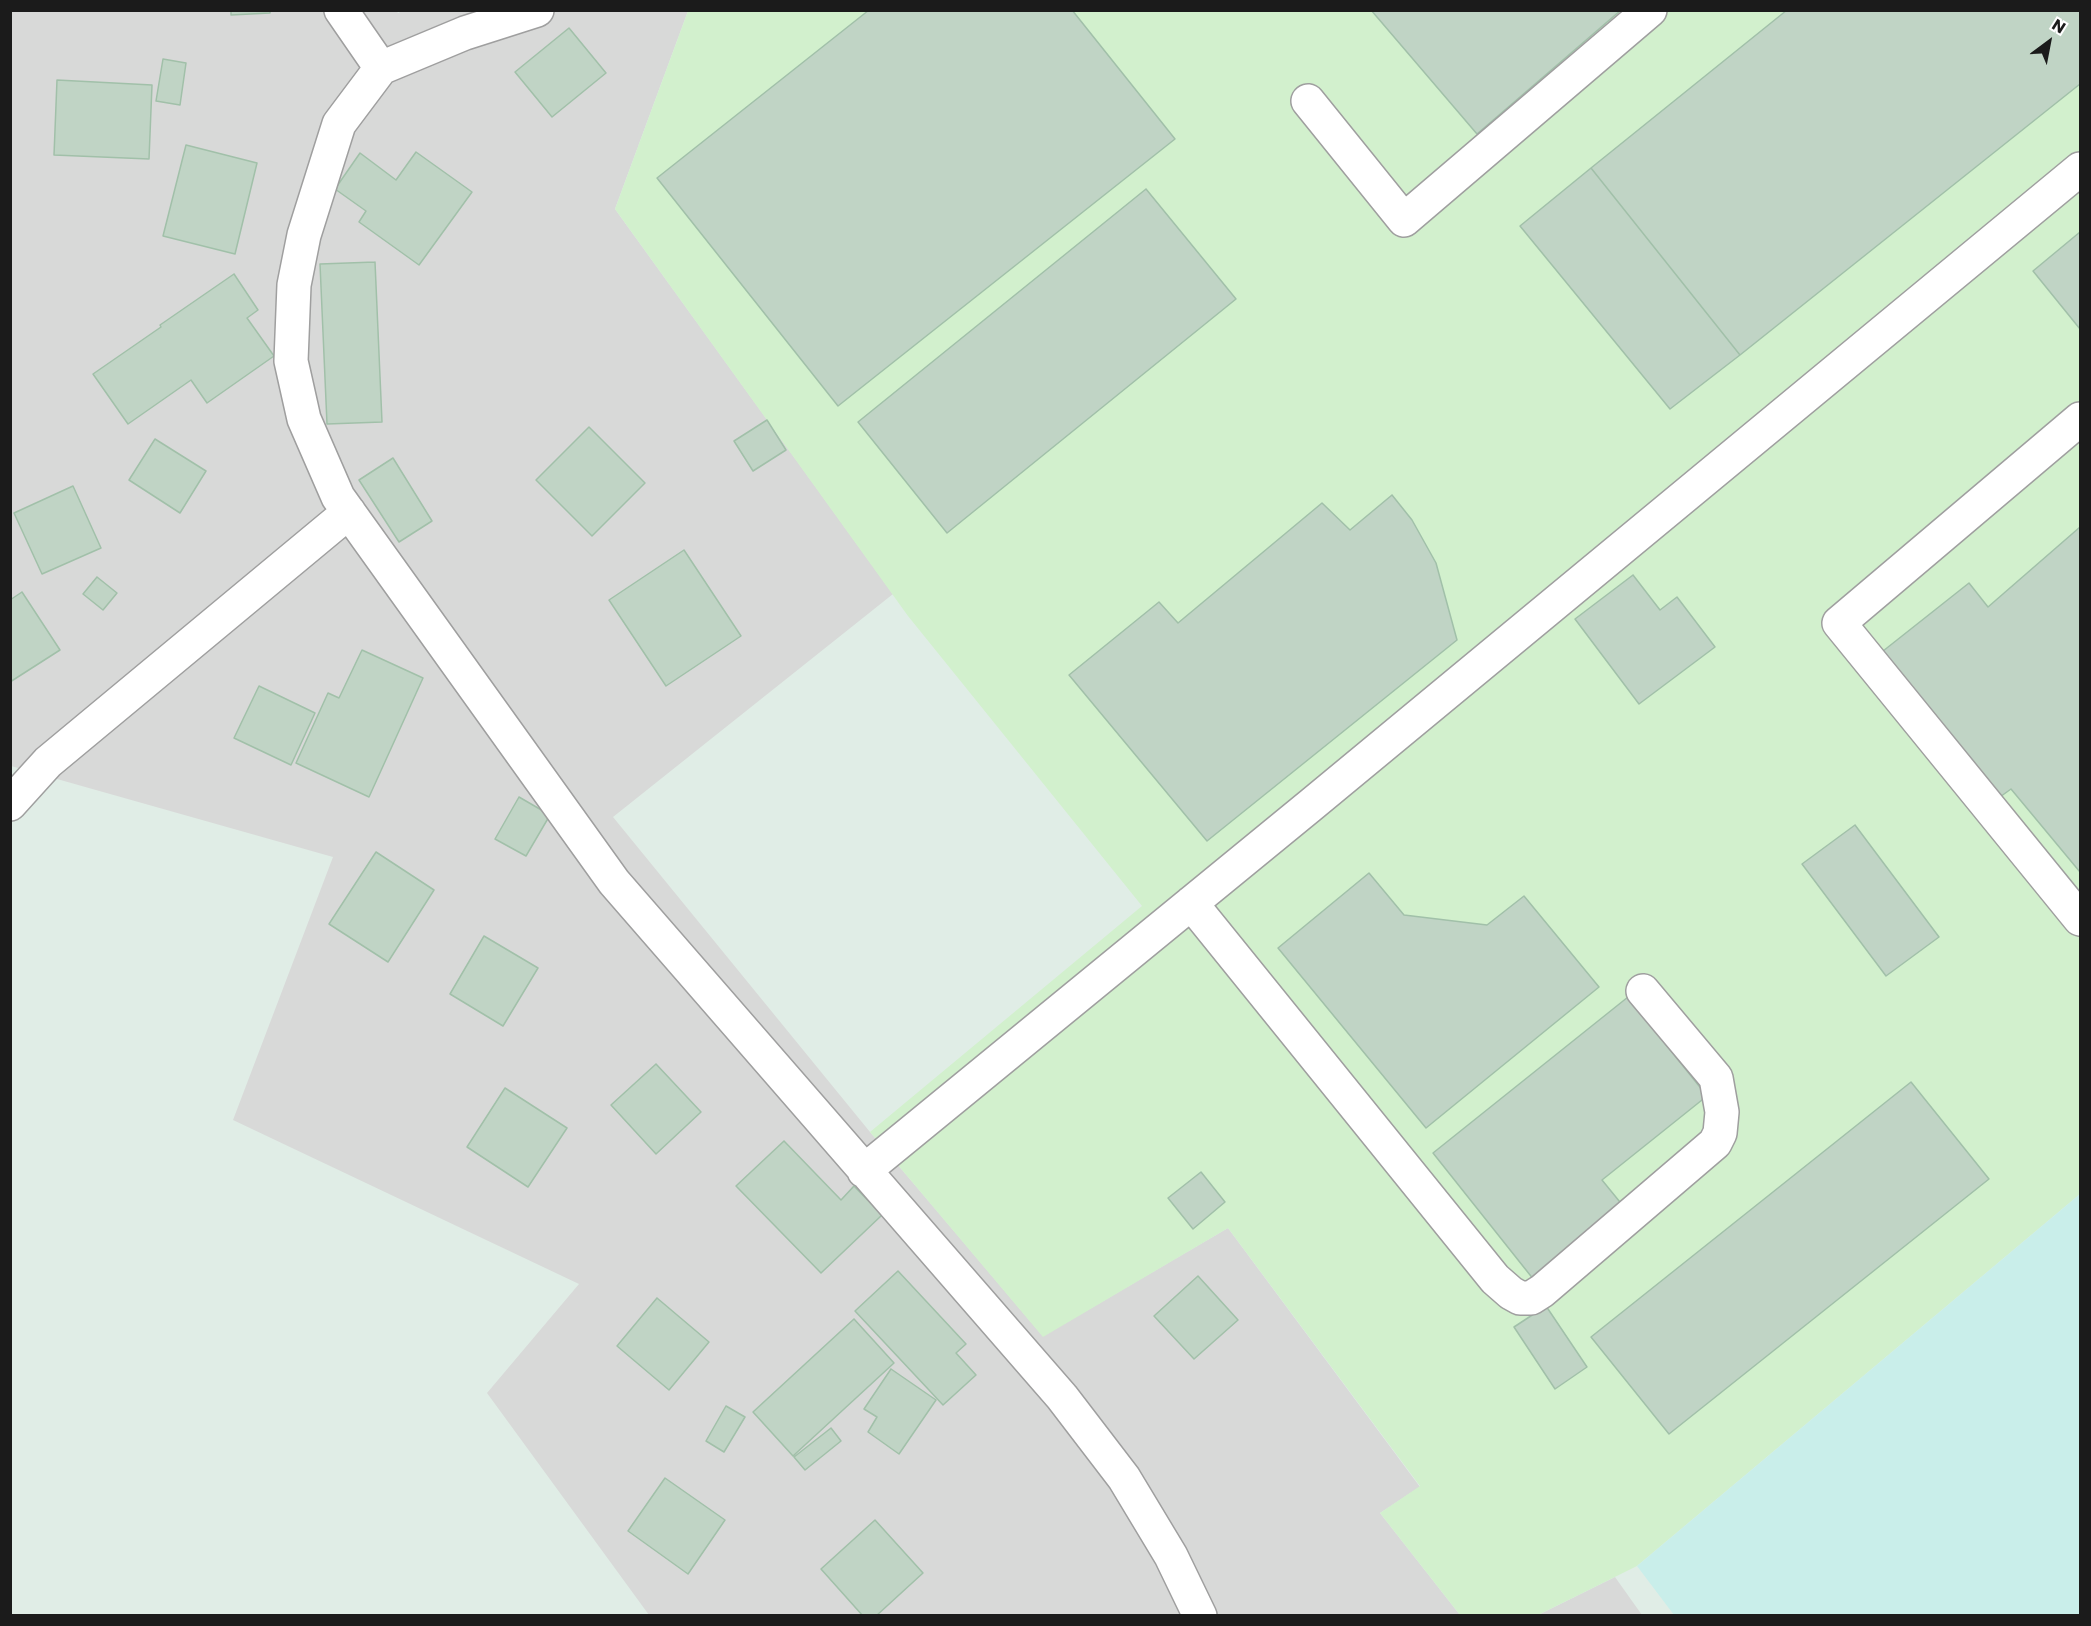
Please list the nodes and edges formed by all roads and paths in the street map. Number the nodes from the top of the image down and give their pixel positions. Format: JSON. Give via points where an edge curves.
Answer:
{"nodes":[{"id":1,"x":341,"y":10,"type":"edge"},
{"id":2,"x":537,"y":10,"type":"edge"},
{"id":3,"x":1650,"y":10,"type":"edge"},
{"id":4,"x":381,"y":68,"type":"junction"},
{"id":5,"x":1308,"y":100,"type":"dead end"},
{"id":6,"x":2080,"y":169,"type":"edge"},
{"id":7,"x":2080,"y":419,"type":"edge"},
{"id":8,"x":349,"y":512,"type":"junction"},
{"id":9,"x":10,"y":804,"type":"edge"},
{"id":10,"x":1191,"y":903,"type":"junction"},
{"id":11,"x":2080,"y":919,"type":"edge"},
{"id":12,"x":1643,"y":991,"type":"dead end"},
{"id":13,"x":864,"y":1171,"type":"junction"},
{"id":14,"x":1200,"y":1616,"type":"edge"}],
"edges":[{"from":1,"to":4,"type":"street"},
{"from":2,"to":4,"type":"street","via":[[465,33]]},
{"from":3,"to":5,"type":"street","via":[[1404,220]]},
{"from":4,"to":8,"type":"street","via":[[339,124],[304,235],[294,285],[291,361],[304,419]]},
{"from":6,"to":10,"type":"street"},
{"from":7,"to":11,"type":"street","via":[[1839,624]]},
{"from":8,"to":9,"type":"street","via":[[48,762]]},
{"from":8,"to":13,"type":"street","via":[[614,882]]},
{"from":10,"to":12,"type":"street","via":[[1495,1279],[1520,1298],[1531,1298],[1542,1291],[1715,1143],[1720,1133],[1722,1112],[1716,1078]]},
{"from":10,"to":13,"type":"street"},
{"from":13,"to":14,"type":"street","via":[[1069,1406],[1124,1478],[1171,1556]]}]}
